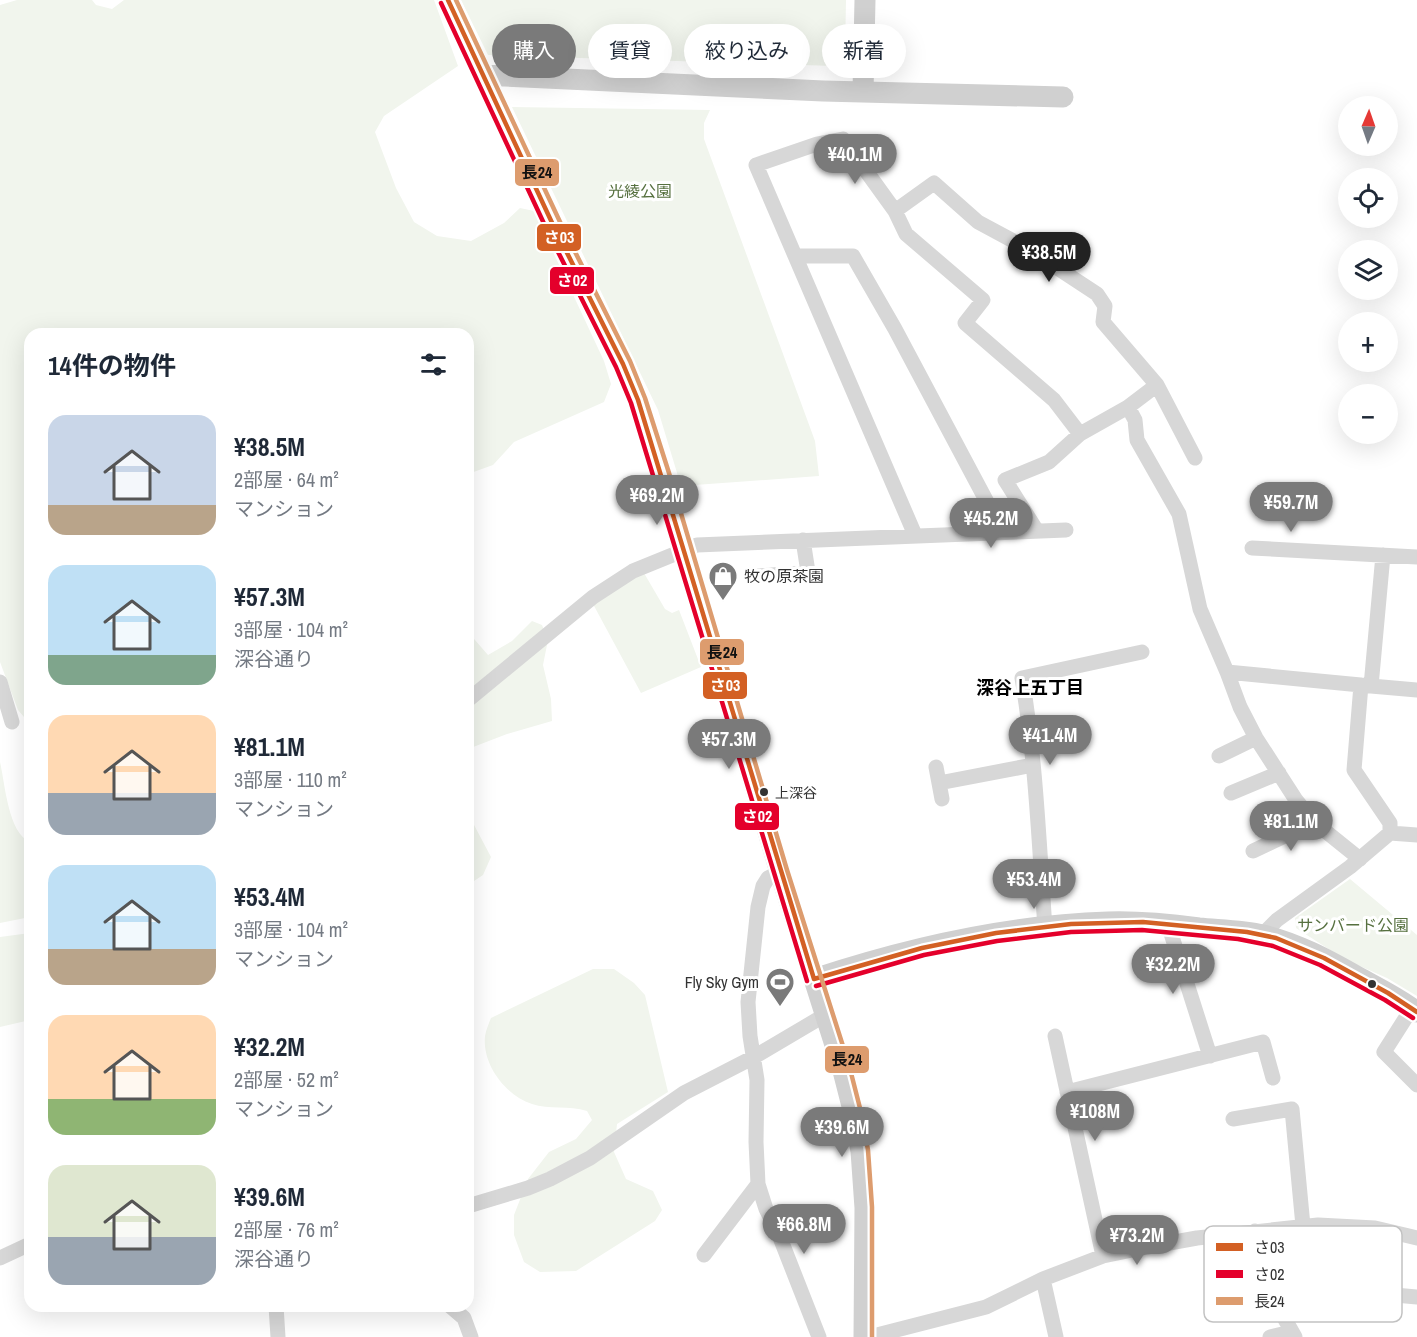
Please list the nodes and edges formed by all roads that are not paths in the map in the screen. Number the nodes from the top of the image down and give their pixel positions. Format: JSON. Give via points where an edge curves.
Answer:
{"nodes":[{"id":1,"x":448,"y":0,"type":"edge"},
{"id":2,"x":865,"y":0,"type":"edge"},
{"id":3,"x":483,"y":75,"type":"junction"},
{"id":4,"x":863,"y":92,"type":"junction"},
{"id":5,"x":1063,"y":97,"type":"dead end"},
{"id":6,"x":895,"y":211,"type":"junction"},
{"id":7,"x":796,"y":256,"type":"junction"},
{"id":8,"x":1157,"y":385,"type":"junction"},
{"id":9,"x":1128,"y":407,"type":"junction"},
{"id":10,"x":1080,"y":434,"type":"junction"},
{"id":11,"x":1195,"y":458,"type":"dead end"},
{"id":12,"x":1066,"y":530,"type":"dead end"},
{"id":13,"x":1036,"y":531,"type":"junction"},
{"id":14,"x":1003,"y":532,"type":"junction"},
{"id":15,"x":915,"y":535,"type":"junction"},
{"id":16,"x":802,"y":540,"type":"junction"},
{"id":17,"x":1251,"y":548,"type":"dead end"},
{"id":18,"x":684,"y":549,"type":"junction"},
{"id":19,"x":1383,"y":555,"type":"junction"},
{"id":20,"x":1417,"y":558,"type":"edge"},
{"id":21,"x":758,"y":576,"type":"dead end"},
{"id":22,"x":1142,"y":652,"type":"dead end"},
{"id":23,"x":1227,"y":672,"type":"junction"},
{"id":24,"x":0,"y":682,"type":"edge"},
{"id":25,"x":1366,"y":685,"type":"junction"},
{"id":26,"x":1417,"y":690,"type":"edge"},
{"id":27,"x":474,"y":695,"type":"edge"},
{"id":28,"x":12,"y":722,"type":"dead end"},
{"id":29,"x":1256,"y":738,"type":"junction"},
{"id":30,"x":1220,"y":756,"type":"dead end"},
{"id":31,"x":1033,"y":765,"type":"junction"},
{"id":32,"x":936,"y":767,"type":"dead end"},
{"id":33,"x":1279,"y":773,"type":"junction"},
{"id":34,"x":939,"y":783,"type":"junction"},
{"id":35,"x":1231,"y":793,"type":"dead end"},
{"id":36,"x":942,"y":799,"type":"dead end"},
{"id":37,"x":1314,"y":822,"type":"junction"},
{"id":38,"x":1390,"y":833,"type":"junction"},
{"id":39,"x":1417,"y":835,"type":"edge"},
{"id":40,"x":1252,"y":851,"type":"dead end"},
{"id":41,"x":1360,"y":859,"type":"junction"},
{"id":42,"x":780,"y":872,"type":"junction"},
{"id":43,"x":1168,"y":924,"type":"junction"},
{"id":44,"x":1046,"y":928,"type":"junction"},
{"id":45,"x":1262,"y":935,"type":"junction"},
{"id":46,"x":814,"y":979,"type":"junction"},
{"id":47,"x":1414,"y":1010,"type":"edge"},
{"id":48,"x":825,"y":1015,"type":"junction"},
{"id":49,"x":1055,"y":1036,"type":"dead end"},
{"id":50,"x":1210,"y":1056,"type":"junction"},
{"id":51,"x":754,"y":1057,"type":"junction"},
{"id":52,"x":1273,"y":1078,"type":"dead end"},
{"id":53,"x":1417,"y":1085,"type":"edge"},
{"id":54,"x":1067,"y":1092,"type":"junction"},
{"id":55,"x":1233,"y":1119,"type":"dead end"},
{"id":56,"x":758,"y":1184,"type":"junction"},
{"id":57,"x":474,"y":1204,"type":"edge"},
{"id":58,"x":1311,"y":1226,"type":"edge"},
{"id":59,"x":1402,"y":1234,"type":"edge"},
{"id":60,"x":1204,"y":1237,"type":"edge"},
{"id":61,"x":1417,"y":1238,"type":"edge"},
{"id":62,"x":24,"y":1247,"type":"edge"},
{"id":63,"x":704,"y":1255,"type":"dead end"},
{"id":64,"x":1103,"y":1256,"type":"junction"},
{"id":65,"x":0,"y":1258,"type":"edge"},
{"id":66,"x":1043,"y":1279,"type":"junction"},
{"id":67,"x":1402,"y":1296,"type":"edge"},
{"id":68,"x":1417,"y":1297,"type":"edge"},
{"id":69,"x":276,"y":1312,"type":"edge"},
{"id":70,"x":457,"y":1312,"type":"edge"},
{"id":71,"x":1293,"y":1334,"type":"edge"},
{"id":72,"x":278,"y":1337,"type":"edge"},
{"id":73,"x":471,"y":1337,"type":"edge"},
{"id":74,"x":819,"y":1337,"type":"edge"},
{"id":75,"x":864,"y":1337,"type":"edge"},
{"id":76,"x":869,"y":1337,"type":"edge"},
{"id":77,"x":1056,"y":1337,"type":"edge"},
{"id":78,"x":1270,"y":1337,"type":"edge"}],
"edges":[{"from":1,"to":3,"type":"street"},
{"from":2,"to":4,"type":"street"},
{"from":3,"to":4,"type":"street"},
{"from":3,"to":18,"type":"street","via":[[623,364]]},
{"from":4,"to":5,"type":"street"},
{"from":6,"to":7,"type":"street","via":[[843,139],[756,165]]},
{"from":6,"to":8,"type":"street","via":[[934,183],[978,222],[1097,294],[1105,306],[1103,322]]},
{"from":6,"to":10,"type":"street","via":[[906,234],[983,300],[965,323],[1054,400]]},
{"from":7,"to":14,"type":"street","via":[[853,256]]},
{"from":7,"to":15,"type":"street"},
{"from":8,"to":9,"type":"street"},
{"from":8,"to":11,"type":"street"},
{"from":9,"to":10,"type":"street"},
{"from":9,"to":23,"type":"street","via":[[1135,420],[1137,440],[1179,514],[1200,609]]},
{"from":10,"to":13,"type":"street","via":[[1049,462],[1005,480]]},
{"from":12,"to":13,"type":"street"},
{"from":13,"to":14,"type":"street"},
{"from":14,"to":15,"type":"street"},
{"from":15,"to":16,"type":"street"},
{"from":16,"to":18,"type":"street"},
{"from":16,"to":21,"type":"street","via":[[808,572]]},
{"from":17,"to":19,"type":"street"},
{"from":18,"to":27,"type":"street","via":[[633,571],[593,597]]},
{"from":18,"to":42,"type":"street"},
{"from":19,"to":20,"type":"street"},
{"from":19,"to":25,"type":"street"},
{"from":22,"to":31,"type":"street","via":[[1022,678]]},
{"from":23,"to":25,"type":"street"},
{"from":23,"to":29,"type":"street"},
{"from":24,"to":28,"type":"street"},
{"from":25,"to":26,"type":"street"},
{"from":25,"to":38,"type":"street","via":[[1354,770],[1390,823]]},
{"from":29,"to":30,"type":"street"},
{"from":29,"to":33,"type":"street"},
{"from":31,"to":34,"type":"street"},
{"from":31,"to":44,"type":"street"},
{"from":32,"to":34,"type":"street"},
{"from":33,"to":35,"type":"street"},
{"from":33,"to":37,"type":"street"},
{"from":34,"to":36,"type":"street"},
{"from":37,"to":40,"type":"street"},
{"from":37,"to":41,"type":"street"},
{"from":38,"to":39,"type":"street"},
{"from":38,"to":41,"type":"street"},
{"from":41,"to":45,"type":"street"},
{"from":42,"to":46,"type":"street"},
{"from":42,"to":51,"type":"street","via":[[768,878],[758,907],[748,1002]]},
{"from":43,"to":44,"type":"street","via":[[1108,922]]},
{"from":43,"to":45,"type":"street"},
{"from":43,"to":50,"type":"street"},
{"from":44,"to":46,"type":"street","via":[[923,948]]},
{"from":45,"to":47,"type":"street","via":[[1335,964]]},
{"from":46,"to":48,"type":"street"},
{"from":47,"to":53,"type":"street","via":[[1384,1052]]},
{"from":48,"to":51,"type":"street"},
{"from":48,"to":75,"type":"street","via":[[842,1067],[861,1151],[865,1208]]},
{"from":49,"to":54,"type":"street"},
{"from":50,"to":52,"type":"street","via":[[1263,1042]]},
{"from":50,"to":54,"type":"street"},
{"from":51,"to":56,"type":"street"},
{"from":51,"to":57,"type":"street","via":[[684,1093],[590,1158],[528,1188]]},
{"from":54,"to":64,"type":"street"},
{"from":55,"to":58,"type":"street","via":[[1292,1109]]},
{"from":56,"to":63,"type":"street"},
{"from":56,"to":74,"type":"street"},
{"from":59,"to":61,"type":"street"},
{"from":60,"to":64,"type":"street"},
{"from":62,"to":65,"type":"street"},
{"from":64,"to":66,"type":"street"},
{"from":66,"to":76,"type":"street","via":[[986,1307]]},
{"from":66,"to":77,"type":"street"},
{"from":67,"to":68,"type":"street"},
{"from":69,"to":72,"type":"street"},
{"from":70,"to":73,"type":"street","via":[[464,1318]]},
{"from":71,"to":78,"type":"street"}]}
